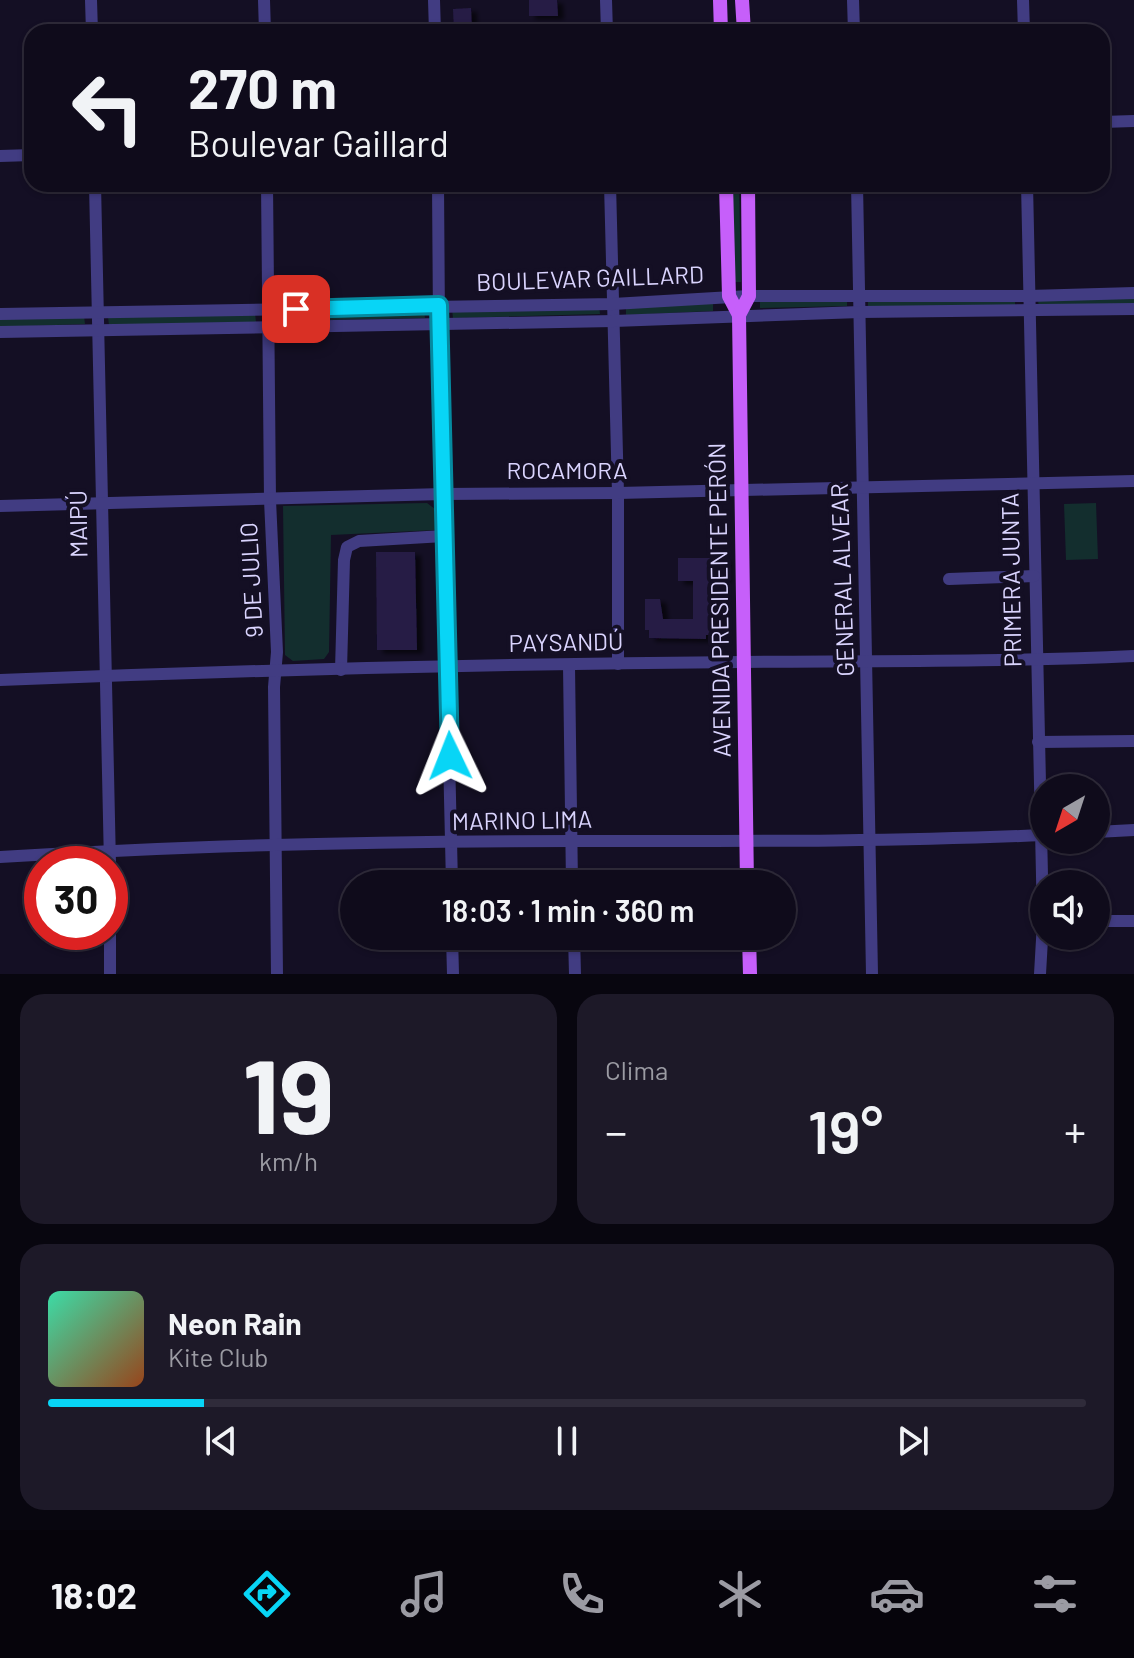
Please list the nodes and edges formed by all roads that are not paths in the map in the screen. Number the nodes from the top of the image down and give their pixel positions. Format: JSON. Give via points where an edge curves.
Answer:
{"nodes":[{"id":1,"x":91,"y":0,"type":"edge"},
{"id":2,"x":264,"y":0,"type":"edge"},
{"id":3,"x":434,"y":0,"type":"edge"},
{"id":4,"x":606,"y":0,"type":"edge"},
{"id":5,"x":720,"y":0,"type":"edge"},
{"id":6,"x":742,"y":0,"type":"edge"},
{"id":7,"x":853,"y":0,"type":"edge"},
{"id":8,"x":1023,"y":0,"type":"edge"},
{"id":9,"x":92,"y":24,"type":"edge"},
{"id":10,"x":265,"y":24,"type":"edge"},
{"id":11,"x":435,"y":24,"type":"edge"},
{"id":12,"x":607,"y":24,"type":"edge"},
{"id":13,"x":721,"y":24,"type":"edge"},
{"id":14,"x":744,"y":24,"type":"edge"},
{"id":15,"x":854,"y":24,"type":"edge"},
{"id":16,"x":1024,"y":24,"type":"edge"},
{"id":17,"x":1134,"y":121,"type":"edge"},
{"id":18,"x":1110,"y":122,"type":"edge"},
{"id":19,"x":24,"y":155,"type":"edge"},
{"id":20,"x":0,"y":156,"type":"edge"},
{"id":21,"x":95,"y":192,"type":"edge"},
{"id":22,"x":267,"y":192,"type":"edge"},
{"id":23,"x":438,"y":192,"type":"edge"},
{"id":24,"x":610,"y":192,"type":"edge"},
{"id":25,"x":726,"y":192,"type":"edge"},
{"id":26,"x":748,"y":192,"type":"edge"},
{"id":27,"x":857,"y":192,"type":"edge"},
{"id":28,"x":1027,"y":192,"type":"edge"},
{"id":29,"x":1134,"y":293,"type":"edge"},
{"id":30,"x":729,"y":296,"type":"junction"},
{"id":31,"x":749,"y":296,"type":"junction"},
{"id":32,"x":1029,"y":296,"type":"junction"},
{"id":33,"x":859,"y":297,"type":"junction"},
{"id":34,"x":613,"y":304,"type":"junction"},
{"id":35,"x":439,"y":305,"type":"junction"},
{"id":36,"x":1134,"y":309,"type":"edge"},
{"id":37,"x":268,"y":310,"type":"junction"},
{"id":38,"x":860,"y":312,"type":"junction"},
{"id":39,"x":1030,"y":312,"type":"junction"},
{"id":40,"x":0,"y":314,"type":"edge"},
{"id":41,"x":99,"y":314,"type":"junction"},
{"id":42,"x":739,"y":315,"type":"junction"},
{"id":43,"x":614,"y":321,"type":"junction"},
{"id":44,"x":439,"y":324,"type":"junction"},
{"id":45,"x":269,"y":326,"type":"junction"},
{"id":46,"x":98,"y":329,"type":"junction"},
{"id":47,"x":0,"y":332,"type":"edge"},
{"id":48,"x":1134,"y":481,"type":"edge"},
{"id":49,"x":1032,"y":485,"type":"junction"},
{"id":50,"x":862,"y":488,"type":"junction"},
{"id":51,"x":740,"y":489,"type":"junction"},
{"id":52,"x":618,"y":493,"type":"junction"},
{"id":53,"x":443,"y":494,"type":"junction"},
{"id":54,"x":270,"y":500,"type":"junction"},
{"id":55,"x":101,"y":504,"type":"junction"},
{"id":56,"x":0,"y":506,"type":"edge"},
{"id":57,"x":444,"y":536,"type":"junction"},
{"id":58,"x":1034,"y":576,"type":"junction"},
{"id":59,"x":949,"y":579,"type":"dead end"},
{"id":60,"x":1134,"y":656,"type":"edge"},
{"id":61,"x":1036,"y":661,"type":"junction"},
{"id":62,"x":744,"y":662,"type":"junction"},
{"id":63,"x":868,"y":663,"type":"junction"},
{"id":64,"x":618,"y":664,"type":"junction"},
{"id":65,"x":569,"y":666,"type":"junction"},
{"id":66,"x":447,"y":668,"type":"junction"},
{"id":67,"x":341,"y":670,"type":"junction"},
{"id":68,"x":276,"y":671,"type":"junction"},
{"id":69,"x":104,"y":676,"type":"junction"},
{"id":70,"x":0,"y":680,"type":"edge"},
{"id":71,"x":1134,"y":741,"type":"edge"},
{"id":72,"x":1038,"y":742,"type":"junction"},
{"id":73,"x":1039,"y":774,"type":"edge"},
{"id":74,"x":1134,"y":830,"type":"edge"},
{"id":75,"x":1110,"y":831,"type":"edge"},
{"id":76,"x":1030,"y":835,"type":"edge"},
{"id":77,"x":571,"y":841,"type":"junction"},
{"id":78,"x":871,"y":841,"type":"junction"},
{"id":79,"x":452,"y":843,"type":"junction"},
{"id":80,"x":746,"y":843,"type":"junction"},
{"id":81,"x":110,"y":846,"type":"edge"},
{"id":82,"x":277,"y":846,"type":"junction"},
{"id":83,"x":128,"y":856,"type":"edge"},
{"id":84,"x":0,"y":857,"type":"edge"},
{"id":85,"x":24,"y":857,"type":"edge"},
{"id":86,"x":452,"y":870,"type":"edge"},
{"id":87,"x":572,"y":870,"type":"edge"},
{"id":88,"x":747,"y":870,"type":"edge"},
{"id":89,"x":1110,"y":921,"type":"edge"},
{"id":90,"x":1134,"y":921,"type":"edge"},
{"id":91,"x":110,"y":950,"type":"edge"},
{"id":92,"x":452,"y":950,"type":"edge"},
{"id":93,"x":574,"y":950,"type":"edge"},
{"id":94,"x":749,"y":950,"type":"edge"},
{"id":95,"x":1042,"y":950,"type":"edge"},
{"id":96,"x":110,"y":974,"type":"edge"},
{"id":97,"x":277,"y":974,"type":"edge"},
{"id":98,"x":453,"y":974,"type":"edge"},
{"id":99,"x":575,"y":974,"type":"edge"},
{"id":100,"x":750,"y":974,"type":"edge"},
{"id":101,"x":872,"y":974,"type":"edge"},
{"id":102,"x":1040,"y":974,"type":"edge"}],
"edges":[{"from":1,"to":9,"type":"street"},
{"from":2,"to":10,"type":"street"},
{"from":3,"to":11,"type":"street"},
{"from":4,"to":12,"type":"street"},
{"from":5,"to":13,"type":"main road"},
{"from":6,"to":14,"type":"main road"},
{"from":7,"to":15,"type":"street"},
{"from":8,"to":16,"type":"street"},
{"from":17,"to":18,"type":"street"},
{"from":19,"to":20,"type":"street"},
{"from":21,"to":41,"type":"street","name":"MAIPÚ"},
{"from":22,"to":37,"type":"street","name":"9 DE JULIO"},
{"from":23,"to":35,"type":"street"},
{"from":24,"to":34,"type":"street"},
{"from":25,"to":30,"type":"main road","name":"AVENIDA PRESIDENTE PERÓN"},
{"from":26,"to":31,"type":"main road","name":"AVENIDA PRESIDENTE PERÓN"},
{"from":27,"to":33,"type":"street","name":"GENERAL ALVEAR"},
{"from":28,"to":32,"type":"street","name":"PRIMERA JUNTA"},
{"from":29,"to":32,"type":"street","name":"BOULEVAR GAILLARD"},
{"from":30,"to":31,"type":"street","name":"BOULEVAR GAILLARD"},
{"from":30,"to":34,"type":"street","name":"BOULEVAR GAILLARD"},
{"from":30,"to":42,"type":"main road","name":"AVENIDA PRESIDENTE PERÓN"},
{"from":31,"to":33,"type":"street","name":"BOULEVAR GAILLARD"},
{"from":31,"to":42,"type":"main road","name":"AVENIDA PRESIDENTE PERÓN"},
{"from":32,"to":33,"type":"street","name":"BOULEVAR GAILLARD"},
{"from":32,"to":39,"type":"street","name":"PRIMERA JUNTA"},
{"from":33,"to":38,"type":"street","name":"GENERAL ALVEAR"},
{"from":34,"to":35,"type":"street","name":"BOULEVAR GAILLARD"},
{"from":34,"to":43,"type":"street"},
{"from":35,"to":37,"type":"street","name":"BOULEVAR GAILLARD"},
{"from":35,"to":44,"type":"street"},
{"from":36,"to":39,"type":"street","name":"BOULEVAR GAILLARD"},
{"from":37,"to":41,"type":"street","name":"BOULEVAR GAILLARD"},
{"from":37,"to":45,"type":"street","name":"9 DE JULIO"},
{"from":38,"to":39,"type":"street","name":"BOULEVAR GAILLARD"},
{"from":38,"to":42,"type":"street","name":"BOULEVAR GAILLARD"},
{"from":38,"to":50,"type":"street","name":"GENERAL ALVEAR"},
{"from":39,"to":49,"type":"street","name":"PRIMERA JUNTA"},
{"from":40,"to":41,"type":"street","name":"BOULEVAR GAILLARD"},
{"from":41,"to":46,"type":"street","name":"MAIPÚ"},
{"from":42,"to":43,"type":"street","name":"BOULEVAR GAILLARD"},
{"from":42,"to":51,"type":"main road","name":"AVENIDA PRESIDENTE PERÓN"},
{"from":43,"to":44,"type":"street","name":"BOULEVAR GAILLARD"},
{"from":43,"to":52,"type":"street"},
{"from":44,"to":45,"type":"street","name":"BOULEVAR GAILLARD"},
{"from":44,"to":53,"type":"street"},
{"from":45,"to":46,"type":"street","name":"BOULEVAR GAILLARD"},
{"from":45,"to":54,"type":"street","name":"9 DE JULIO"},
{"from":46,"to":47,"type":"street","name":"BOULEVAR GAILLARD"},
{"from":46,"to":55,"type":"street","name":"MAIPÚ"},
{"from":48,"to":49,"type":"street","name":"ROCAMORA"},
{"from":49,"to":50,"type":"street","name":"ROCAMORA"},
{"from":49,"to":58,"type":"street","name":"PRIMERA JUNTA"},
{"from":50,"to":51,"type":"street","name":"ROCAMORA"},
{"from":50,"to":63,"type":"street","name":"GENERAL ALVEAR"},
{"from":51,"to":52,"type":"street","name":"ROCAMORA"},
{"from":51,"to":62,"type":"main road","name":"AVENIDA PRESIDENTE PERÓN"},
{"from":52,"to":53,"type":"street","name":"ROCAMORA"},
{"from":52,"to":64,"type":"street"},
{"from":53,"to":54,"type":"street","name":"ROCAMORA"},
{"from":53,"to":57,"type":"street"},
{"from":54,"to":55,"type":"street","name":"ROCAMORA"},
{"from":54,"to":68,"type":"street","name":"9 DE JULIO"},
{"from":55,"to":56,"type":"street","name":"ROCAMORA"},
{"from":55,"to":69,"type":"street","name":"MAIPÚ"},
{"from":57,"to":66,"type":"street"},
{"from":57,"to":67,"type":"street","via":[[359,541],[347,547]]},
{"from":58,"to":59,"type":"street"},
{"from":58,"to":61,"type":"street","name":"PRIMERA JUNTA"},
{"from":60,"to":61,"type":"street","name":"PAYSANDÚ"},
{"from":61,"to":63,"type":"street","name":"PAYSANDÚ"},
{"from":61,"to":72,"type":"street","name":"PRIMERA JUNTA"},
{"from":62,"to":63,"type":"street","name":"PAYSANDÚ"},
{"from":62,"to":64,"type":"street","name":"PAYSANDÚ"},
{"from":62,"to":80,"type":"main road","name":"AVENIDA PRESIDENTE PERÓN"},
{"from":63,"to":78,"type":"street","name":"GENERAL ALVEAR"},
{"from":64,"to":65,"type":"street","name":"PAYSANDÚ"},
{"from":65,"to":66,"type":"street","name":"PAYSANDÚ"},
{"from":65,"to":77,"type":"street"},
{"from":66,"to":67,"type":"street","name":"PAYSANDÚ"},
{"from":66,"to":79,"type":"street"},
{"from":67,"to":68,"type":"street","name":"PAYSANDÚ"},
{"from":68,"to":69,"type":"street","name":"PAYSANDÚ"},
{"from":68,"to":82,"type":"street","name":"9 DE JULIO"},
{"from":69,"to":70,"type":"street","name":"PAYSANDÚ"},
{"from":69,"to":81,"type":"street","name":"MAIPÚ"},
{"from":71,"to":72,"type":"street"},
{"from":72,"to":73,"type":"street","name":"PRIMERA JUNTA"},
{"from":74,"to":75,"type":"street"},
{"from":76,"to":78,"type":"street","name":"MARINO LIMA"},
{"from":77,"to":79,"type":"street","name":"MARINO LIMA"},
{"from":77,"to":80,"type":"street","name":"MARINO LIMA"},
{"from":77,"to":87,"type":"street"},
{"from":78,"to":80,"type":"street","name":"MARINO LIMA"},
{"from":78,"to":101,"type":"street","name":"GENERAL ALVEAR"},
{"from":79,"to":82,"type":"street","name":"MARINO LIMA"},
{"from":79,"to":86,"type":"street"},
{"from":80,"to":88,"type":"main road","name":"AVENIDA PRESIDENTE PERÓN"},
{"from":82,"to":83,"type":"street","name":"MARINO LIMA"},
{"from":82,"to":97,"type":"street","name":"9 DE JULIO"},
{"from":84,"to":85,"type":"street","name":"MARINO LIMA"},
{"from":89,"to":90,"type":"street"},
{"from":91,"to":96,"type":"street"},
{"from":92,"to":98,"type":"street"},
{"from":93,"to":99,"type":"street"},
{"from":94,"to":100,"type":"main road"},
{"from":95,"to":102,"type":"street","name":"PRIMERA JUNTA"}]}
